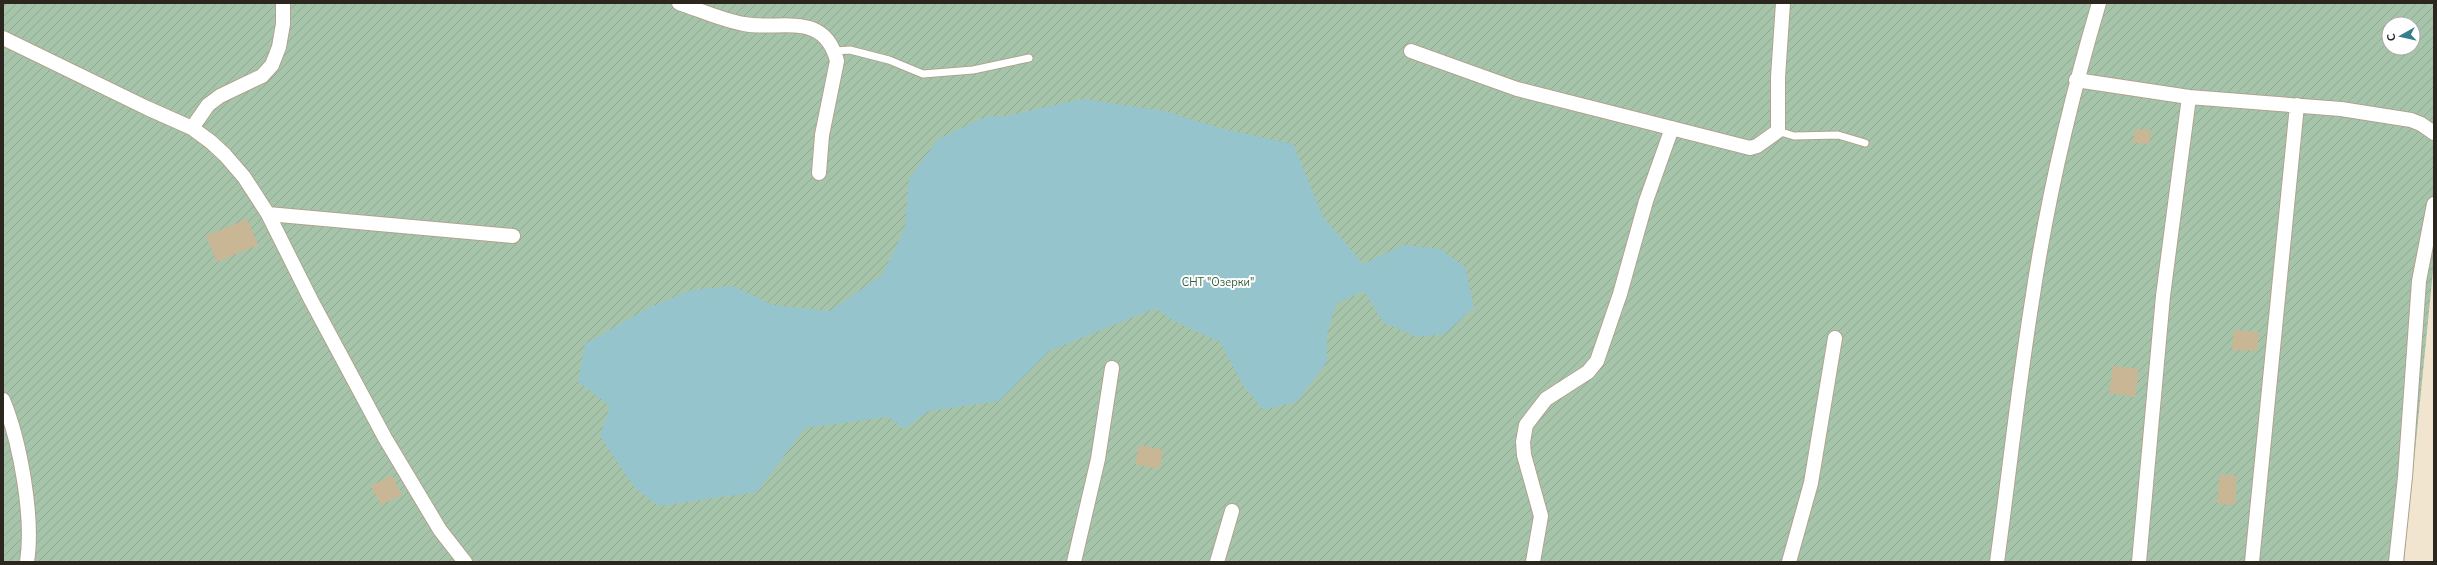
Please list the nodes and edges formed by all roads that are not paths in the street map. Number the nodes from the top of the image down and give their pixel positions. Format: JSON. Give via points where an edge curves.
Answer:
{"nodes":[{"id":1,"x":283,"y":3,"type":"edge"},
{"id":2,"x":679,"y":3,"type":"edge"},
{"id":3,"x":1783,"y":3,"type":"edge"},
{"id":4,"x":2099,"y":3,"type":"edge"},
{"id":5,"x":3,"y":38,"type":"edge"},
{"id":6,"x":835,"y":51,"type":"junction"},
{"id":7,"x":1411,"y":51,"type":"dead end"},
{"id":8,"x":1029,"y":58,"type":"dead end"},
{"id":9,"x":2076,"y":80,"type":"junction"},
{"id":10,"x":2189,"y":97,"type":"junction"},
{"id":11,"x":2297,"y":105,"type":"junction"},
{"id":12,"x":192,"y":128,"type":"junction"},
{"id":13,"x":1672,"y":128,"type":"junction"},
{"id":14,"x":1778,"y":131,"type":"junction"},
{"id":15,"x":2434,"y":133,"type":"edge"},
{"id":16,"x":1865,"y":143,"type":"dead end"},
{"id":17,"x":819,"y":173,"type":"dead end"},
{"id":18,"x":2434,"y":204,"type":"edge"},
{"id":19,"x":268,"y":214,"type":"junction"},
{"id":20,"x":512,"y":236,"type":"dead end"},
{"id":21,"x":1835,"y":338,"type":"dead end"},
{"id":22,"x":1112,"y":368,"type":"dead end"},
{"id":23,"x":3,"y":400,"type":"edge"},
{"id":24,"x":1232,"y":511,"type":"dead end"},
{"id":25,"x":27,"y":562,"type":"edge"},
{"id":26,"x":465,"y":562,"type":"edge"},
{"id":27,"x":1074,"y":562,"type":"edge"},
{"id":28,"x":1218,"y":562,"type":"edge"},
{"id":29,"x":1533,"y":562,"type":"edge"},
{"id":30,"x":1789,"y":562,"type":"edge"},
{"id":31,"x":1997,"y":562,"type":"edge"},
{"id":32,"x":2139,"y":562,"type":"edge"},
{"id":33,"x":2252,"y":562,"type":"edge"},
{"id":34,"x":2396,"y":562,"type":"edge"}],
"edges":[{"from":1,"to":12,"type":"street","via":[[280,39],[272,65],[262,76],[220,96],[208,105]]},
{"from":2,"to":6,"type":"street","via":[[744,24],[808,26],[819,32]]},
{"from":3,"to":14,"type":"street","via":[[1778,78]]},
{"from":4,"to":9,"type":"street"},
{"from":5,"to":12,"type":"street"},
{"from":6,"to":8,"type":"lane","via":[[850,50],[889,60],[923,74],[973,70]]},
{"from":6,"to":17,"type":"street","via":[[836,73],[822,134]]},
{"from":7,"to":13,"type":"street","via":[[1518,89]]},
{"from":9,"to":10,"type":"street"},
{"from":9,"to":31,"type":"street","via":[[2050,199],[2032,301]]},
{"from":10,"to":11,"type":"street"},
{"from":10,"to":32,"type":"street","via":[[2163,296]]},
{"from":11,"to":15,"type":"street","via":[[2411,120]]},
{"from":11,"to":33,"type":"street"},
{"from":12,"to":19,"type":"street","via":[[212,142],[244,177]]},
{"from":13,"to":14,"type":"street","via":[[1750,148]]},
{"from":13,"to":29,"type":"street","via":[[1646,202],[1620,294],[1597,361],[1588,372],[1546,399],[1526,425],[1524,455],[1540,516]]},
{"from":14,"to":16,"type":"lane","via":[[1794,136],[1838,135]]},
{"from":18,"to":34,"type":"street","via":[[2419,281]]},
{"from":19,"to":20,"type":"street"},
{"from":19,"to":26,"type":"street","via":[[385,438],[440,530]]},
{"from":21,"to":30,"type":"street","via":[[1811,483]]},
{"from":22,"to":27,"type":"street","via":[[1098,459]]},
{"from":23,"to":25,"type":"street","via":[[15,436],[23,473]]},
{"from":24,"to":28,"type":"street"}]}
